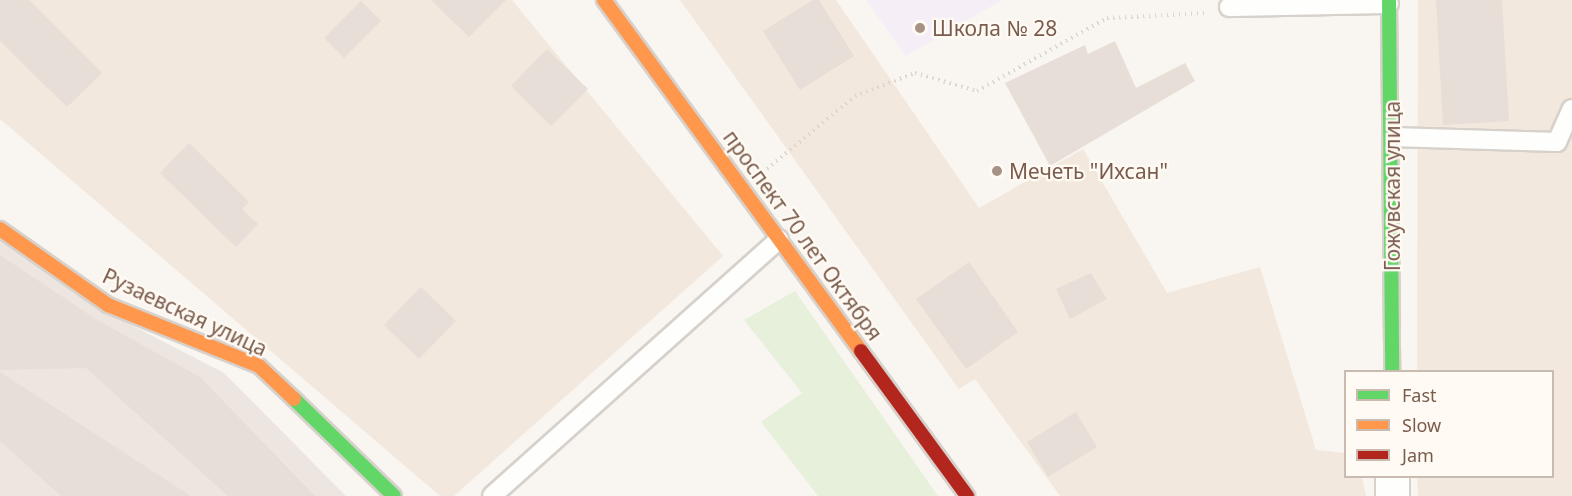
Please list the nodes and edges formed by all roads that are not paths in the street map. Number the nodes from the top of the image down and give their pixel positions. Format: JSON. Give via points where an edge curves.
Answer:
{"nodes":[{"id":1,"x":604,"y":0,"type":"edge"},
{"id":2,"x":1389,"y":2,"type":"edge"},
{"id":3,"x":1229,"y":7,"type":"road end"},
{"id":4,"x":1572,"y":109,"type":"edge"},
{"id":5,"x":1392,"y":137,"type":"junction"},
{"id":6,"x":0,"y":229,"type":"edge"},
{"id":7,"x":779,"y":239,"type":"junction"},
{"id":8,"x":1392,"y":370,"type":"edge"},
{"id":9,"x":1392,"y":478,"type":"edge"},
{"id":10,"x":394,"y":496,"type":"edge"},
{"id":11,"x":492,"y":496,"type":"edge"},
{"id":12,"x":967,"y":496,"type":"edge"},
{"id":13,"x":1392,"y":496,"type":"edge"}],
"edges":[{"from":1,"to":7,"type":"street","name":"проспект 70 лет Октября"},
{"from":2,"to":3,"type":"lane"},
{"from":2,"to":5,"type":"street","name":"Гожувская улица"},
{"from":4,"to":5,"type":"lane","via":[[1557,142]]},
{"from":5,"to":8,"type":"street","name":"Гожувская улица"},
{"from":6,"to":10,"type":"street","name":"Рузаевская улица","via":[[108,305],[260,366]]},
{"from":7,"to":11,"type":"lane"},
{"from":7,"to":12,"type":"street","name":"проспект 70 лет Октября"},
{"from":9,"to":13,"type":"street"}]}
